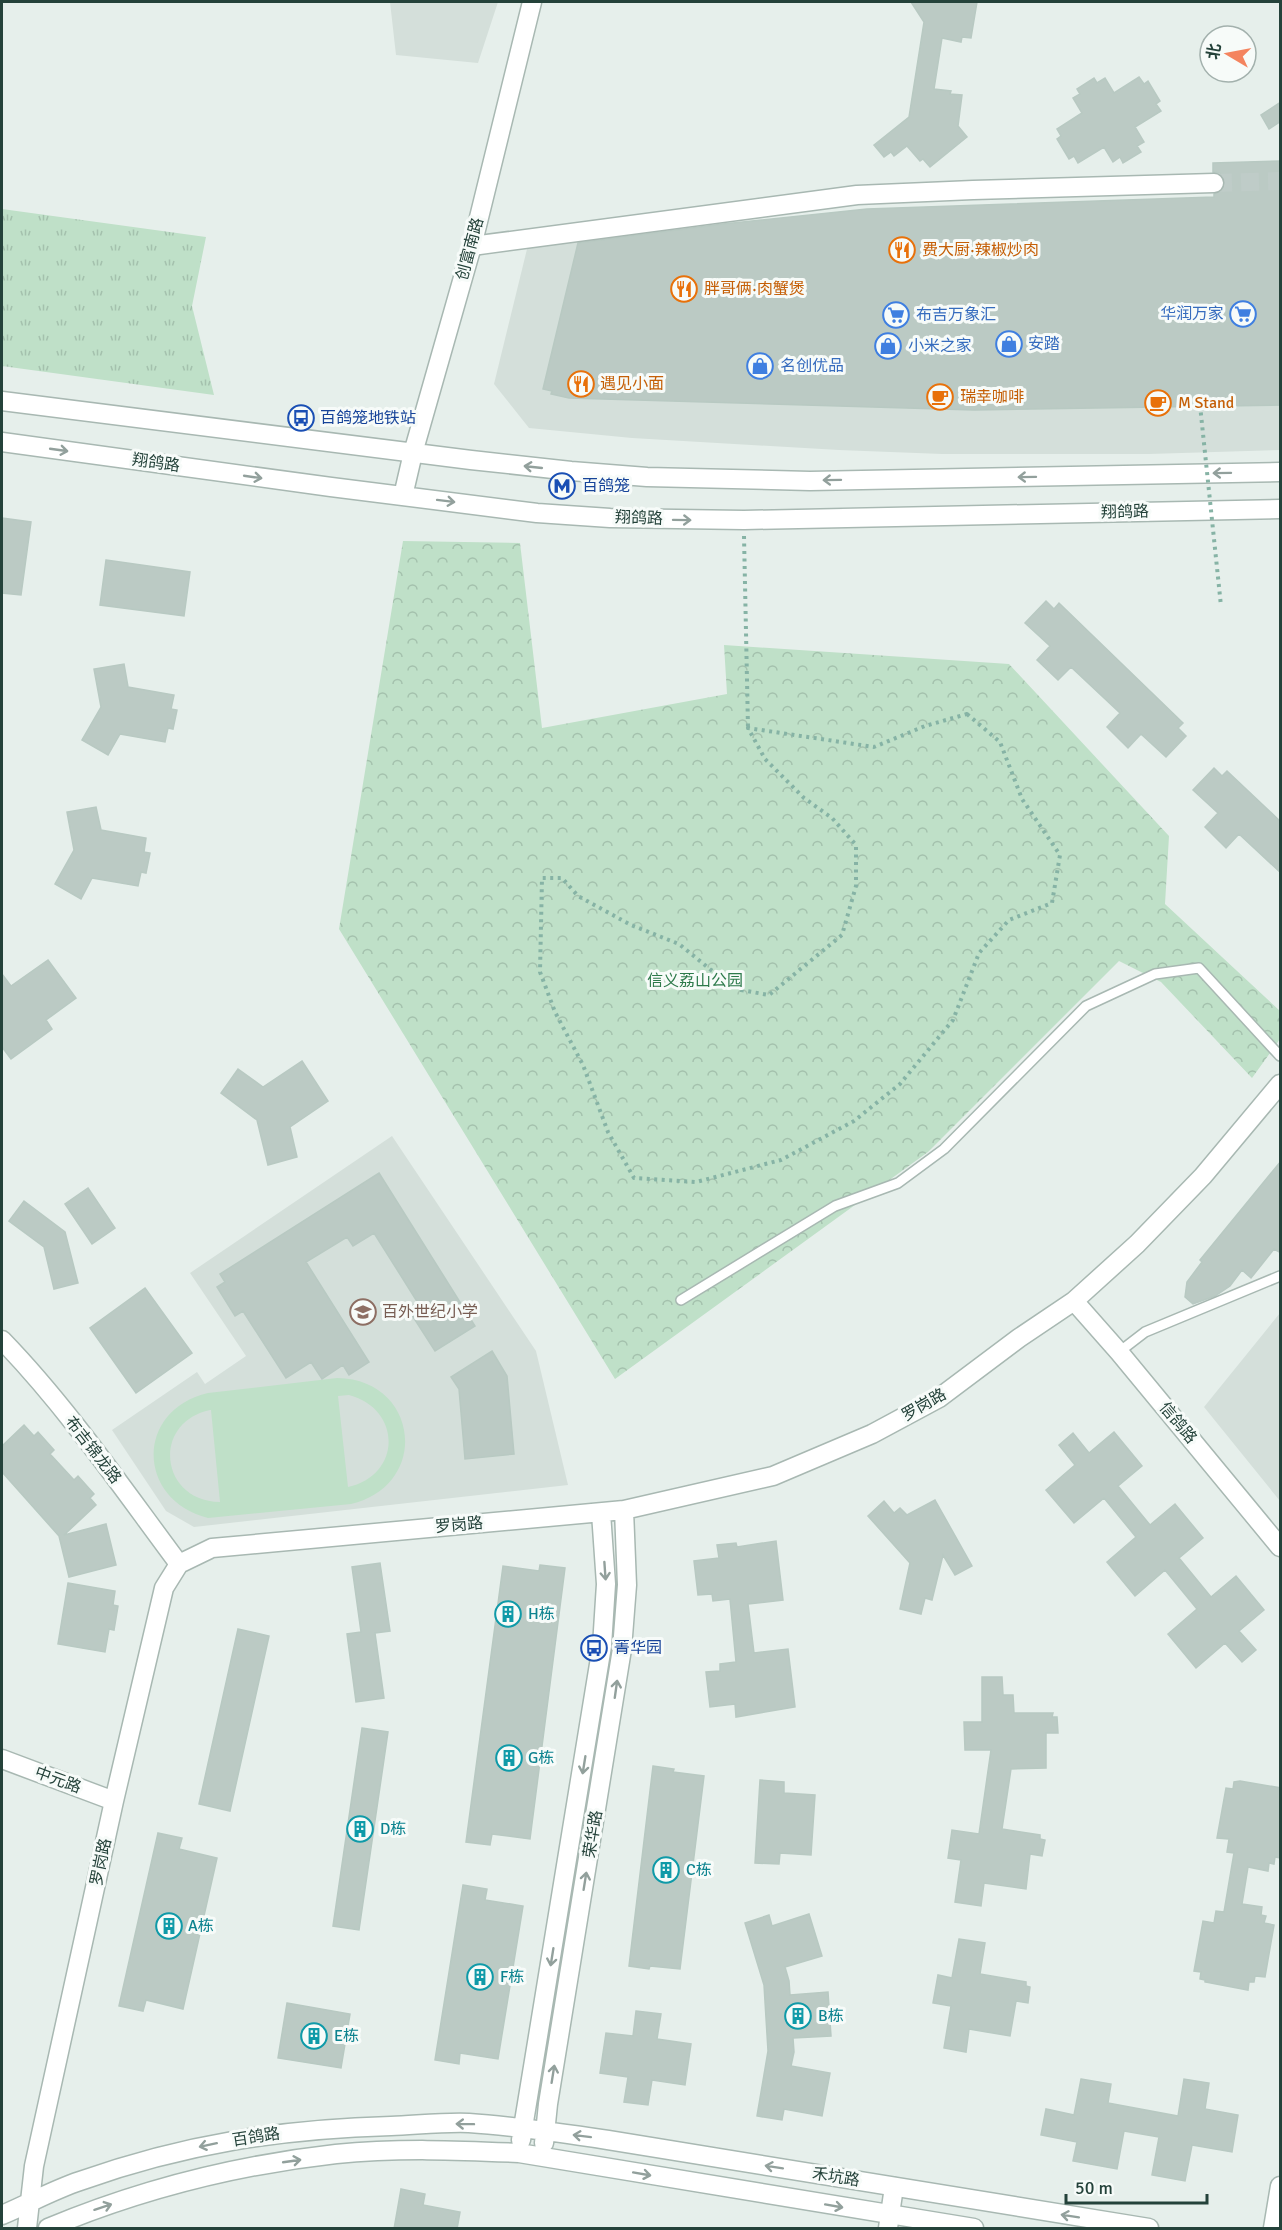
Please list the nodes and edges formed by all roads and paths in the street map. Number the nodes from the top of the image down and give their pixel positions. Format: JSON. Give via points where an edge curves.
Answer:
{"nodes":[{"id":1,"x":532,"y":2,"type":"edge"},
{"id":2,"x":1214,"y":183,"type":"tunnel mouth"},
{"id":3,"x":472,"y":246,"type":"junction"},
{"id":4,"x":2,"y":401,"type":"edge"},
{"id":5,"x":1200,"y":405,"type":"dead end"},
{"id":6,"x":2,"y":442,"type":"edge"},
{"id":7,"x":413,"y":453,"type":"junction"},
{"id":8,"x":1281,"y":472,"type":"edge"},
{"id":9,"x":403,"y":496,"type":"junction"},
{"id":10,"x":1281,"y":509,"type":"edge"},
{"id":11,"x":744,"y":520,"type":"junction"},
{"id":12,"x":1221,"y":606,"type":"dead end"},
{"id":13,"x":748,"y":728,"type":"junction"},
{"id":14,"x":1281,"y":1056,"type":"edge"},
{"id":15,"x":1281,"y":1084,"type":"edge"},
{"id":16,"x":1281,"y":1276,"type":"edge"},
{"id":17,"x":681,"y":1300,"type":"dead end"},
{"id":18,"x":1074,"y":1301,"type":"junction"},
{"id":19,"x":2,"y":1340,"type":"edge"},
{"id":20,"x":1119,"y":1352,"type":"junction"},
{"id":21,"x":624,"y":1510,"type":"junction"},
{"id":22,"x":601,"y":1513,"type":"junction"},
{"id":23,"x":1281,"y":1547,"type":"edge"},
{"id":24,"x":179,"y":1564,"type":"junction"},
{"id":25,"x":2,"y":1759,"type":"edge"},
{"id":26,"x":114,"y":1801,"type":"junction"},
{"id":27,"x":523,"y":2128,"type":"junction"},
{"id":28,"x":545,"y":2131,"type":"junction"},
{"id":29,"x":519,"y":2153,"type":"junction"},
{"id":30,"x":543,"y":2157,"type":"junction"},
{"id":31,"x":1281,"y":2186,"type":"edge"},
{"id":32,"x":894,"y":2187,"type":"junction"},
{"id":33,"x":29,"y":2203,"type":"junction"},
{"id":34,"x":2,"y":2215,"type":"edge"},
{"id":35,"x":889,"y":2222,"type":"edge"},
{"id":36,"x":27,"y":2229,"type":"edge"},
{"id":37,"x":48,"y":2229,"type":"edge"},
{"id":38,"x":974,"y":2229,"type":"edge"},
{"id":39,"x":1149,"y":2229,"type":"edge"},
{"id":40,"x":1273,"y":2229,"type":"edge"}],
"edges":[{"from":1,"to":3,"type":"street","name":"创富南路"},
{"from":2,"to":3,"type":"street","via":[[857,195]]},
{"from":3,"to":7,"type":"street","name":"创富南路"},
{"from":4,"to":7,"type":"street"},
{"from":5,"to":12,"type":"path","bridge":true},
{"from":6,"to":9,"type":"street","name":"翔鸽路","one_way":true},
{"from":8,"to":7,"type":"street","one_way":true,"via":[[723,480],[571,471]]},
{"from":7,"to":9,"type":"street","name":"创富南路"},
{"from":9,"to":11,"type":"street","name":"翔鸽路","one_way":true,"via":[[610,518]]},
{"from":10,"to":11,"type":"street","name":"翔鸽路"},
{"from":11,"to":13,"type":"path"},
{"from":13,"to":13,"type":"path","via":[[765,759],[804,798],[832,818],[856,845],[856,886],[842,935],[769,995],[741,990],[679,944],[631,926],[578,896],[562,878],[542,878],[540,972],[555,1012],[583,1065],[608,1132],[634,1178],[696,1182],[771,1163],[854,1121],[900,1084],[952,1020],[979,953],[1009,920],[1052,903],[1060,855],[1022,800],[1000,742],[966,714],[874,747]]},
{"from":14,"to":17,"type":"lane","via":[[1199,968],[1155,974],[1086,1006],[944,1149],[898,1183],[835,1206]]},
{"from":15,"to":18,"type":"street","name":"罗岗路","via":[[1203,1176]]},
{"from":16,"to":20,"type":"lane","via":[[1145,1332]]},
{"from":18,"to":20,"type":"street","name":"信鸽路"},
{"from":18,"to":21,"type":"street","name":"罗岗路","via":[[939,1398],[872,1434],[773,1476]]},
{"from":19,"to":24,"type":"street","name":"布吉锦龙路","via":[[26,1365]]},
{"from":20,"to":23,"type":"street","name":"信鸽路"},
{"from":21,"to":22,"type":"street","name":"罗岗路"},
{"from":28,"to":21,"type":"street","name":"荣华路","one_way":true,"via":[[622,1649],[627,1585]]},
{"from":22,"to":24,"type":"street","name":"罗岗路","via":[[212,1548]]},
{"from":22,"to":27,"type":"street","name":"荣华路","one_way":true,"via":[[606,1584],[602,1646]]},
{"from":24,"to":26,"type":"street","name":"罗岗路","via":[[164,1588]]},
{"from":25,"to":26,"type":"street","name":"中元路"},
{"from":26,"to":33,"type":"street","name":"罗岗路"},
{"from":27,"to":28,"type":"street","name":"禾坑路"},
{"from":27,"to":29,"type":"street","name":"荣华路"},
{"from":27,"to":33,"type":"street","name":"百鸽路","one_way":true,"via":[[466,2123],[269,2134],[161,2156],[77,2181]]},
{"from":28,"to":30,"type":"street","name":"荣华路"},
{"from":32,"to":28,"type":"street","name":"禾坑路","one_way":true},
{"from":29,"to":30,"type":"street","name":"百鸽路"},
{"from":37,"to":29,"type":"street","name":"百鸽路","one_way":true,"via":[[151,2191],[278,2163],[387,2151]]},
{"from":30,"to":35,"type":"street","name":"禾坑路","one_way":true},
{"from":31,"to":40,"type":"street"},
{"from":32,"to":35,"type":"street"},
{"from":39,"to":32,"type":"street","name":"禾坑路","one_way":true},
{"from":33,"to":34,"type":"street","name":"百鸽路"},
{"from":33,"to":36,"type":"street","name":"罗岗路"},
{"from":35,"to":38,"type":"street","name":"禾坑路"}]}
